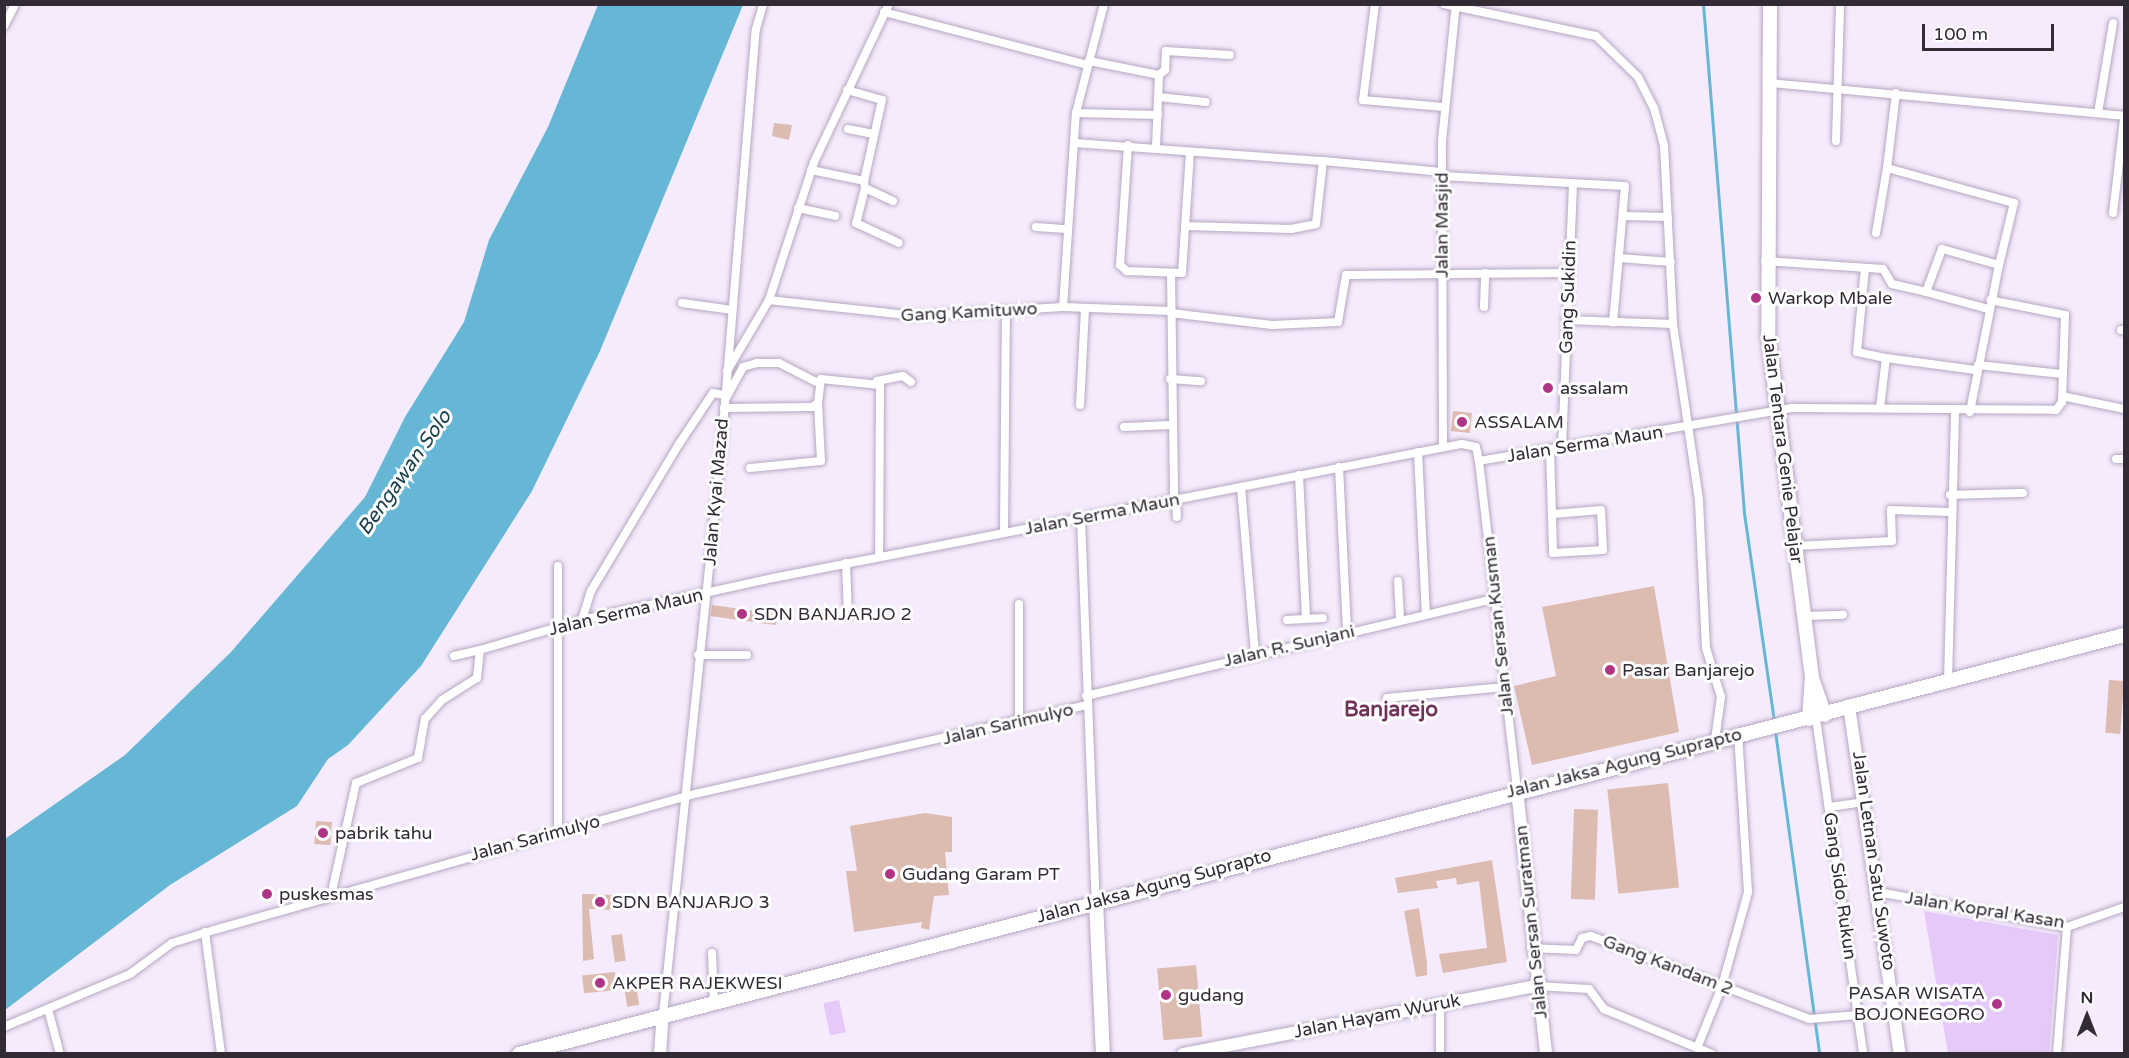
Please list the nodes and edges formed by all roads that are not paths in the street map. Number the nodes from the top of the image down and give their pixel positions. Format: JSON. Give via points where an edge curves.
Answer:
{"nodes":[{"id":1,"x":15,"y":4,"type":"edge"},
{"id":2,"x":763,"y":4,"type":"edge"},
{"id":3,"x":1104,"y":4,"type":"edge"},
{"id":4,"x":1375,"y":4,"type":"edge"},
{"id":5,"x":1444,"y":4,"type":"edge"},
{"id":6,"x":1770,"y":4,"type":"edge"},
{"id":7,"x":1840,"y":4,"type":"edge"},
{"id":8,"x":1456,"y":5,"type":"edge"},
{"id":9,"x":887,"y":8,"type":"edge"},
{"id":10,"x":2113,"y":23,"type":"dead end"},
{"id":11,"x":4,"y":26,"type":"edge"},
{"id":12,"x":1230,"y":55,"type":"dead end"},
{"id":13,"x":1088,"y":63,"type":"junction"},
{"id":14,"x":1159,"y":75,"type":"junction"},
{"id":15,"x":1770,"y":83,"type":"junction"},
{"id":16,"x":1838,"y":86,"type":"junction"},
{"id":17,"x":847,"y":90,"type":"junction"},
{"id":18,"x":1896,"y":93,"type":"junction"},
{"id":19,"x":1159,"y":97,"type":"junction"},
{"id":20,"x":1206,"y":102,"type":"dead end"},
{"id":21,"x":1444,"y":107,"type":"junction"},
{"id":22,"x":1076,"y":112,"type":"junction"},
{"id":23,"x":2098,"y":113,"type":"junction"},
{"id":24,"x":1158,"y":115,"type":"junction"},
{"id":25,"x":2124,"y":118,"type":"edge"},
{"id":26,"x":848,"y":129,"type":"dead end"},
{"id":27,"x":874,"y":134,"type":"junction"},
{"id":28,"x":1836,"y":141,"type":"dead end"},
{"id":29,"x":1075,"y":143,"type":"junction"},
{"id":30,"x":1128,"y":145,"type":"junction"},
{"id":31,"x":1156,"y":147,"type":"junction"},
{"id":32,"x":1190,"y":152,"type":"junction"},
{"id":33,"x":1323,"y":161,"type":"junction"},
{"id":34,"x":1887,"y":168,"type":"junction"},
{"id":35,"x":811,"y":170,"type":"junction"},
{"id":36,"x":1442,"y":174,"type":"junction"},
{"id":37,"x":1573,"y":183,"type":"junction"},
{"id":38,"x":864,"y":185,"type":"junction"},
{"id":39,"x":893,"y":201,"type":"dead end"},
{"id":40,"x":798,"y":208,"type":"junction"},
{"id":41,"x":2113,"y":213,"type":"dead end"},
{"id":42,"x":835,"y":216,"type":"dead end"},
{"id":43,"x":1623,"y":216,"type":"junction"},
{"id":44,"x":1668,"y":218,"type":"junction"},
{"id":45,"x":1185,"y":226,"type":"junction"},
{"id":46,"x":1036,"y":227,"type":"dead end"},
{"id":47,"x":1066,"y":229,"type":"junction"},
{"id":48,"x":1876,"y":233,"type":"dead end"},
{"id":49,"x":900,"y":243,"type":"dead end"},
{"id":50,"x":1618,"y":258,"type":"junction"},
{"id":51,"x":1765,"y":261,"type":"junction"},
{"id":52,"x":1671,"y":262,"type":"junction"},
{"id":53,"x":1999,"y":265,"type":"junction"},
{"id":54,"x":1865,"y":268,"type":"junction"},
{"id":55,"x":1441,"y":273,"type":"junction"},
{"id":56,"x":1485,"y":273,"type":"junction"},
{"id":57,"x":1570,"y":273,"type":"junction"},
{"id":58,"x":1171,"y":274,"type":"junction"},
{"id":59,"x":1926,"y":292,"type":"junction"},
{"id":60,"x":769,"y":300,"type":"junction"},
{"id":61,"x":682,"y":303,"type":"dead end"},
{"id":62,"x":1989,"y":305,"type":"junction"},
{"id":63,"x":1484,"y":307,"type":"dead end"},
{"id":64,"x":1063,"y":308,"type":"junction"},
{"id":65,"x":733,"y":310,"type":"junction"},
{"id":66,"x":1006,"y":310,"type":"junction"},
{"id":67,"x":1085,"y":310,"type":"junction"},
{"id":68,"x":1171,"y":312,"type":"junction"},
{"id":69,"x":1566,"y":320,"type":"junction"},
{"id":70,"x":1613,"y":322,"type":"junction"},
{"id":71,"x":1674,"y":324,"type":"junction"},
{"id":72,"x":1886,"y":358,"type":"junction"},
{"id":73,"x":1977,"y":367,"type":"junction"},
{"id":74,"x":725,"y":374,"type":"junction"},
{"id":75,"x":2062,"y":374,"type":"junction"},
{"id":76,"x":1170,"y":379,"type":"junction"},
{"id":77,"x":877,"y":381,"type":"junction"},
{"id":78,"x":1201,"y":381,"type":"dead end"},
{"id":79,"x":911,"y":382,"type":"dead end"},
{"id":80,"x":818,"y":384,"type":"junction"},
{"id":81,"x":2062,"y":396,"type":"junction"},
{"id":82,"x":724,"y":402,"type":"junction"},
{"id":83,"x":818,"y":403,"type":"junction"},
{"id":84,"x":1080,"y":405,"type":"dead end"},
{"id":85,"x":1880,"y":408,"type":"junction"},
{"id":86,"x":2124,"y":409,"type":"edge"},
{"id":87,"x":1955,"y":412,"type":"junction"},
{"id":88,"x":1970,"y":412,"type":"junction"},
{"id":89,"x":1778,"y":414,"type":"junction"},
{"id":90,"x":1171,"y":425,"type":"junction"},
{"id":91,"x":1124,"y":428,"type":"dead end"},
{"id":92,"x":1689,"y":428,"type":"junction"},
{"id":93,"x":1443,"y":447,"type":"junction"},
{"id":94,"x":1562,"y":447,"type":"junction"},
{"id":95,"x":1550,"y":449,"type":"junction"},
{"id":96,"x":1418,"y":452,"type":"junction"},
{"id":97,"x":1479,"y":461,"type":"junction"},
{"id":98,"x":1339,"y":467,"type":"junction"},
{"id":99,"x":750,"y":468,"type":"dead end"},
{"id":100,"x":1299,"y":475,"type":"junction"},
{"id":101,"x":1241,"y":487,"type":"junction"},
{"id":102,"x":2023,"y":494,"type":"dead end"},
{"id":103,"x":1950,"y":495,"type":"junction"},
{"id":104,"x":1175,"y":500,"type":"junction"},
{"id":105,"x":1949,"y":512,"type":"junction"},
{"id":106,"x":1554,"y":514,"type":"junction"},
{"id":107,"x":1177,"y":517,"type":"dead end"},
{"id":108,"x":1081,"y":519,"type":"junction"},
{"id":109,"x":1004,"y":533,"type":"junction"},
{"id":110,"x":1796,"y":546,"type":"junction"},
{"id":111,"x":879,"y":557,"type":"junction"},
{"id":112,"x":846,"y":563,"type":"junction"},
{"id":113,"x":558,"y":566,"type":"dead end"},
{"id":114,"x":1398,"y":581,"type":"dead end"},
{"id":115,"x":707,"y":594,"type":"junction"},
{"id":116,"x":1493,"y":599,"type":"junction"},
{"id":117,"x":1019,"y":604,"type":"dead end"},
{"id":118,"x":848,"y":614,"type":"dead end"},
{"id":119,"x":1426,"y":615,"type":"junction"},
{"id":120,"x":1843,"y":615,"type":"dead end"},
{"id":121,"x":1805,"y":616,"type":"junction"},
{"id":122,"x":1323,"y":618,"type":"dead end"},
{"id":123,"x":1306,"y":619,"type":"junction"},
{"id":124,"x":582,"y":620,"type":"junction"},
{"id":125,"x":1287,"y":620,"type":"dead end"},
{"id":126,"x":1400,"y":620,"type":"junction"},
{"id":127,"x":558,"y":628,"type":"junction"},
{"id":128,"x":1347,"y":631,"type":"junction"},
{"id":129,"x":2124,"y":635,"type":"edge"},
{"id":130,"x":480,"y":650,"type":"junction"},
{"id":131,"x":1255,"y":653,"type":"junction"},
{"id":132,"x":698,"y":655,"type":"junction"},
{"id":133,"x":454,"y":656,"type":"dead end"},
{"id":134,"x":747,"y":656,"type":"dead end"},
{"id":135,"x":1948,"y":681,"type":"junction"},
{"id":136,"x":1504,"y":687,"type":"junction"},
{"id":137,"x":1387,"y":698,"type":"dead end"},
{"id":138,"x":1086,"y":700,"type":"junction"},
{"id":139,"x":1846,"y":706,"type":"junction"},
{"id":140,"x":1816,"y":714,"type":"junction"},
{"id":141,"x":1019,"y":721,"type":"junction"},
{"id":142,"x":1738,"y":734,"type":"junction"},
{"id":143,"x":1715,"y":740,"type":"junction"},
{"id":144,"x":1517,"y":790,"type":"junction"},
{"id":145,"x":686,"y":796,"type":"junction"},
{"id":146,"x":1866,"y":802,"type":"junction"},
{"id":147,"x":1829,"y":807,"type":"junction"},
{"id":148,"x":558,"y":831,"type":"junction"},
{"id":149,"x":1878,"y":892,"type":"junction"},
{"id":150,"x":332,"y":896,"type":"junction"},
{"id":151,"x":1096,"y":902,"type":"junction"},
{"id":152,"x":2124,"y":907,"type":"edge"},
{"id":153,"x":2067,"y":927,"type":"junction"},
{"id":154,"x":205,"y":932,"type":"junction"},
{"id":155,"x":1532,"y":948,"type":"junction"},
{"id":156,"x":712,"y":953,"type":"dead end"},
{"id":157,"x":1536,"y":986,"type":"junction"},
{"id":158,"x":1722,"y":986,"type":"junction"},
{"id":159,"x":714,"y":1002,"type":"junction"},
{"id":160,"x":1440,"y":1005,"type":"junction"},
{"id":161,"x":48,"y":1009,"type":"junction"},
{"id":162,"x":663,"y":1015,"type":"junction"},
{"id":163,"x":1858,"y":1015,"type":"junction"},
{"id":164,"x":4,"y":1027,"type":"edge"},
{"id":165,"x":1697,"y":1048,"type":"junction"},
{"id":166,"x":60,"y":1053,"type":"edge"},
{"id":167,"x":221,"y":1053,"type":"edge"},
{"id":168,"x":519,"y":1053,"type":"edge"},
{"id":169,"x":660,"y":1053,"type":"edge"},
{"id":170,"x":1104,"y":1053,"type":"edge"},
{"id":171,"x":1183,"y":1053,"type":"edge"},
{"id":172,"x":1440,"y":1053,"type":"edge"},
{"id":173,"x":1546,"y":1053,"type":"edge"},
{"id":174,"x":1712,"y":1053,"type":"edge"},
{"id":175,"x":1863,"y":1053,"type":"edge"},
{"id":176,"x":1900,"y":1053,"type":"edge"},
{"id":177,"x":2057,"y":1053,"type":"edge"}],
"edges":[{"from":1,"to":11,"type":"street"},
{"from":2,"to":65,"type":"street","name":"Jalan Kyai Mazad","via":[[756,28]]},
{"from":3,"to":13,"type":"street"},
{"from":4,"to":21,"type":"street","via":[[1363,100]]},
{"from":5,"to":8,"type":"street"},
{"from":6,"to":15,"type":"main road","name":"Jalan Tentara Genie Pelajar"},
{"from":7,"to":16,"type":"street"},
{"from":8,"to":21,"type":"street","name":"Jalan Masjid"},
{"from":8,"to":44,"type":"street","via":[[1584,31],[1608,44],[1638,77],[1654,108],[1664,145]]},
{"from":9,"to":13,"type":"street"},
{"from":9,"to":17,"type":"street"},
{"from":10,"to":23,"type":"street"},
{"from":12,"to":14,"type":"street","via":[[1166,51],[1165,70]]},
{"from":13,"to":14,"type":"street"},
{"from":13,"to":22,"type":"street"},
{"from":14,"to":19,"type":"street"},
{"from":15,"to":16,"type":"street"},
{"from":15,"to":51,"type":"main road","name":"Jalan Tentara Genie Pelajar"},
{"from":16,"to":18,"type":"street"},
{"from":16,"to":28,"type":"street"},
{"from":17,"to":27,"type":"street","via":[[882,100]]},
{"from":17,"to":35,"type":"street"},
{"from":18,"to":23,"type":"street"},
{"from":18,"to":34,"type":"street"},
{"from":19,"to":20,"type":"street"},
{"from":19,"to":24,"type":"street"},
{"from":21,"to":36,"type":"street","name":"Jalan Masjid"},
{"from":22,"to":24,"type":"street"},
{"from":22,"to":29,"type":"street"},
{"from":23,"to":25,"type":"street"},
{"from":24,"to":31,"type":"street"},
{"from":25,"to":41,"type":"street"},
{"from":26,"to":27,"type":"street"},
{"from":27,"to":38,"type":"street"},
{"from":29,"to":30,"type":"street"},
{"from":29,"to":47,"type":"street"},
{"from":30,"to":31,"type":"street"},
{"from":30,"to":58,"type":"street","via":[[1120,265],[1127,271]]},
{"from":31,"to":32,"type":"street"},
{"from":32,"to":33,"type":"street"},
{"from":32,"to":45,"type":"street"},
{"from":33,"to":36,"type":"street"},
{"from":33,"to":45,"type":"street","via":[[1316,224],[1291,229]]},
{"from":34,"to":48,"type":"street"},
{"from":34,"to":53,"type":"street","via":[[2014,203]]},
{"from":35,"to":38,"type":"street"},
{"from":35,"to":40,"type":"street"},
{"from":36,"to":37,"type":"street"},
{"from":36,"to":55,"type":"street","name":"Jalan Masjid"},
{"from":37,"to":43,"type":"street","via":[[1626,186]]},
{"from":37,"to":57,"type":"street","name":"Gang Sukidin"},
{"from":38,"to":39,"type":"street"},
{"from":38,"to":49,"type":"street","via":[[856,223]]},
{"from":40,"to":42,"type":"street"},
{"from":40,"to":60,"type":"street"},
{"from":43,"to":44,"type":"street"},
{"from":43,"to":50,"type":"street"},
{"from":44,"to":52,"type":"street"},
{"from":45,"to":58,"type":"street","via":[[1183,270]]},
{"from":46,"to":47,"type":"street"},
{"from":47,"to":64,"type":"street"},
{"from":50,"to":52,"type":"street"},
{"from":50,"to":70,"type":"street"},
{"from":51,"to":54,"type":"street"},
{"from":51,"to":89,"type":"main road","name":"Jalan Tentara Genie Pelajar"},
{"from":52,"to":71,"type":"street"},
{"from":53,"to":59,"type":"street","via":[[1942,249]]},
{"from":53,"to":62,"type":"street"},
{"from":54,"to":59,"type":"street","via":[[1887,270],[1892,284]]},
{"from":54,"to":72,"type":"street","via":[[1857,352]]},
{"from":55,"to":56,"type":"street"},
{"from":55,"to":68,"type":"street","name":"Gang Kamituwo","via":[[1346,275],[1338,322],[1272,325]]},
{"from":55,"to":93,"type":"street","name":"Jalan Masjid"},
{"from":56,"to":57,"type":"street"},
{"from":56,"to":63,"type":"street"},
{"from":57,"to":69,"type":"street","name":"Gang Sukidin"},
{"from":58,"to":68,"type":"street"},
{"from":59,"to":62,"type":"street"},
{"from":60,"to":66,"type":"street","name":"Gang Kamituwo","via":[[916,316]]},
{"from":60,"to":74,"type":"street"},
{"from":61,"to":65,"type":"street"},
{"from":62,"to":73,"type":"street"},
{"from":62,"to":75,"type":"street","via":[[2065,315]]},
{"from":64,"to":66,"type":"street","name":"Gang Kamituwo"},
{"from":64,"to":67,"type":"street","name":"Gang Kamituwo"},
{"from":65,"to":74,"type":"street","name":"Jalan Kyai Mazad"},
{"from":66,"to":109,"type":"street"},
{"from":67,"to":68,"type":"street","name":"Gang Kamituwo"},
{"from":67,"to":84,"type":"street"},
{"from":68,"to":76,"type":"street"},
{"from":69,"to":70,"type":"street"},
{"from":69,"to":94,"type":"street","name":"Gang Sukidin"},
{"from":70,"to":71,"type":"street"},
{"from":71,"to":92,"type":"street"},
{"from":72,"to":73,"type":"street"},
{"from":72,"to":85,"type":"street"},
{"from":73,"to":75,"type":"street"},
{"from":73,"to":88,"type":"street"},
{"from":74,"to":82,"type":"street","name":"Jalan Kyai Mazad"},
{"from":75,"to":81,"type":"street"},
{"from":76,"to":78,"type":"street"},
{"from":76,"to":90,"type":"street"},
{"from":77,"to":79,"type":"street","via":[[903,376]]},
{"from":77,"to":80,"type":"street","via":[[827,378]]},
{"from":77,"to":111,"type":"street"},
{"from":80,"to":82,"type":"street","via":[[779,363],[749,364]]},
{"from":80,"to":83,"type":"street"},
{"from":81,"to":86,"type":"street"},
{"from":81,"to":88,"type":"street","name":"Jalan Serma Maun","via":[[2056,410]]},
{"from":82,"to":83,"type":"street"},
{"from":82,"to":115,"type":"street","name":"Jalan Kyai Mazad"},
{"from":82,"to":124,"type":"street","via":[[713,393],[591,591]]},
{"from":83,"to":99,"type":"street","via":[[821,460]]},
{"from":85,"to":87,"type":"street","name":"Jalan Serma Maun"},
{"from":85,"to":89,"type":"street","name":"Jalan Serma Maun","via":[[1815,407]]},
{"from":87,"to":88,"type":"street","name":"Jalan Serma Maun"},
{"from":87,"to":103,"type":"street"},
{"from":89,"to":92,"type":"street","name":"Jalan Serma Maun"},
{"from":89,"to":110,"type":"main road","name":"Jalan Tentara Genie Pelajar"},
{"from":90,"to":91,"type":"street"},
{"from":90,"to":104,"type":"street"},
{"from":92,"to":94,"type":"street","name":"Jalan Serma Maun"},
{"from":92,"to":143,"type":"street","via":[[1703,538],[1706,648],[1721,696]]},
{"from":93,"to":96,"type":"street","name":"Jalan Serma Maun"},
{"from":93,"to":97,"type":"street","name":"Jalan Serma Maun","via":[[1473,444]]},
{"from":94,"to":95,"type":"street","name":"Jalan Serma Maun"},
{"from":95,"to":97,"type":"street","name":"Jalan Serma Maun"},
{"from":95,"to":106,"type":"street"},
{"from":96,"to":98,"type":"street","name":"Jalan Serma Maun"},
{"from":96,"to":119,"type":"street"},
{"from":97,"to":116,"type":"street","name":"Jalan Sersan Kusman"},
{"from":98,"to":100,"type":"street","name":"Jalan Serma Maun"},
{"from":98,"to":128,"type":"street"},
{"from":100,"to":101,"type":"street","name":"Jalan Serma Maun"},
{"from":100,"to":123,"type":"street"},
{"from":101,"to":104,"type":"street","name":"Jalan Serma Maun"},
{"from":101,"to":131,"type":"street"},
{"from":102,"to":103,"type":"street"},
{"from":103,"to":105,"type":"street"},
{"from":104,"to":107,"type":"street"},
{"from":104,"to":108,"type":"street","name":"Jalan Serma Maun"},
{"from":105,"to":110,"type":"street","via":[[1892,510],[1892,541]]},
{"from":105,"to":135,"type":"street"},
{"from":106,"to":106,"type":"street","via":[[1553,554],[1603,550],[1601,510]]},
{"from":108,"to":109,"type":"street","name":"Jalan Serma Maun"},
{"from":108,"to":138,"type":"street"},
{"from":109,"to":111,"type":"street","name":"Jalan Serma Maun"},
{"from":110,"to":121,"type":"main road","name":"Jalan Tentara Genie Pelajar"},
{"from":111,"to":112,"type":"street","name":"Jalan Serma Maun"},
{"from":112,"to":115,"type":"street","name":"Jalan Serma Maun"},
{"from":112,"to":118,"type":"street"},
{"from":113,"to":127,"type":"street"},
{"from":114,"to":126,"type":"street"},
{"from":115,"to":124,"type":"street","name":"Jalan Serma Maun"},
{"from":115,"to":132,"type":"street","name":"Jalan Kyai Mazad"},
{"from":116,"to":119,"type":"street","name":"Jalan R. Sunjani"},
{"from":116,"to":136,"type":"street","name":"Jalan Sersan Kusman"},
{"from":117,"to":141,"type":"street"},
{"from":119,"to":126,"type":"street","name":"Jalan R. Sunjani"},
{"from":120,"to":121,"type":"street"},
{"from":121,"to":140,"type":"main road","name":"Jalan Tentara Genie Pelajar"},
{"from":122,"to":123,"type":"street"},
{"from":123,"to":125,"type":"street"},
{"from":124,"to":127,"type":"street","name":"Jalan Serma Maun"},
{"from":126,"to":128,"type":"street","name":"Jalan R. Sunjani"},
{"from":127,"to":130,"type":"street","name":"Jalan Serma Maun"},
{"from":127,"to":148,"type":"street"},
{"from":128,"to":131,"type":"street","name":"Jalan R. Sunjani"},
{"from":129,"to":135,"type":"main road"},
{"from":130,"to":133,"type":"street","name":"Jalan Serma Maun"},
{"from":130,"to":150,"type":"street","via":[[477,678],[448,695],[425,719],[418,758],[356,783]]},
{"from":131,"to":138,"type":"street","name":"Jalan R. Sunjani"},
{"from":132,"to":134,"type":"street"},
{"from":132,"to":145,"type":"street","name":"Jalan Kyai Mazad"},
{"from":135,"to":139,"type":"main road"},
{"from":136,"to":137,"type":"street"},
{"from":136,"to":144,"type":"street","name":"Jalan Sersan Kusman"},
{"from":138,"to":141,"type":"street","name":"Jalan Sarimulyo"},
{"from":138,"to":151,"type":"street"},
{"from":139,"to":140,"type":"main road"},
{"from":139,"to":146,"type":"main road","name":"Jalan Letnan Satu Suwoto"},
{"from":140,"to":142,"type":"main road","name":"Jalan Jaksa Agung Suprapto"},
{"from":140,"to":147,"type":"street","name":"Gang Sido Rukun"},
{"from":141,"to":145,"type":"street","name":"Jalan Sarimulyo"},
{"from":142,"to":143,"type":"main road","name":"Jalan Jaksa Agung Suprapto"},
{"from":142,"to":158,"type":"street","via":[[1749,867]]},
{"from":143,"to":144,"type":"main road","name":"Jalan Jaksa Agung Suprapto"},
{"from":144,"to":151,"type":"main road","name":"Jalan Jaksa Agung Suprapto"},
{"from":144,"to":155,"type":"main road","name":"Jalan Sersan Suratman"},
{"from":145,"to":148,"type":"street","name":"Jalan Sarimulyo"},
{"from":145,"to":162,"type":"street","name":"Jalan Kyai Mazad"},
{"from":146,"to":147,"type":"street"},
{"from":146,"to":149,"type":"main road","name":"Jalan Letnan Satu Suwoto"},
{"from":147,"to":163,"type":"street","name":"Gang Sido Rukun"},
{"from":148,"to":150,"type":"street","name":"Jalan Sarimulyo"},
{"from":149,"to":153,"type":"street","name":"Jalan Kopral Kasan"},
{"from":149,"to":176,"type":"main road","name":"Jalan Letnan Satu Suwoto"},
{"from":150,"to":154,"type":"street","name":"Jalan Sarimulyo"},
{"from":151,"to":159,"type":"main road","name":"Jalan Jaksa Agung Suprapto"},
{"from":151,"to":170,"type":"main road"},
{"from":152,"to":153,"type":"street","name":"Jalan Kopral Kasan"},
{"from":153,"to":177,"type":"street"},
{"from":154,"to":161,"type":"street","name":"Jalan Sarimulyo","via":[[172,943],[130,974]]},
{"from":154,"to":167,"type":"street"},
{"from":155,"to":157,"type":"main road","name":"Jalan Sersan Suratman"},
{"from":155,"to":158,"type":"street","name":"Gang Kandam 2","via":[[1576,950],[1582,938],[1591,936]]},
{"from":156,"to":159,"type":"street"},
{"from":157,"to":160,"type":"main road","name":"Jalan Hayam Wuruk"},
{"from":157,"to":165,"type":"street","via":[[1589,989],[1604,1009]]},
{"from":157,"to":173,"type":"main road","name":"Jalan Sersan Suratman"},
{"from":158,"to":163,"type":"street","name":"Gang Kandam 2","via":[[1809,1019]]},
{"from":158,"to":165,"type":"street"},
{"from":159,"to":162,"type":"main road","name":"Jalan Jaksa Agung Suprapto"},
{"from":160,"to":171,"type":"main road","name":"Jalan Hayam Wuruk"},
{"from":160,"to":172,"type":"street"},
{"from":161,"to":164,"type":"street","name":"Jalan Sarimulyo"},
{"from":161,"to":166,"type":"street"},
{"from":162,"to":168,"type":"main road","name":"Jalan Jaksa Agung Suprapto"},
{"from":162,"to":169,"type":"main road"},
{"from":163,"to":175,"type":"street","name":"Gang Sido Rukun"},
{"from":165,"to":174,"type":"street"}]}
